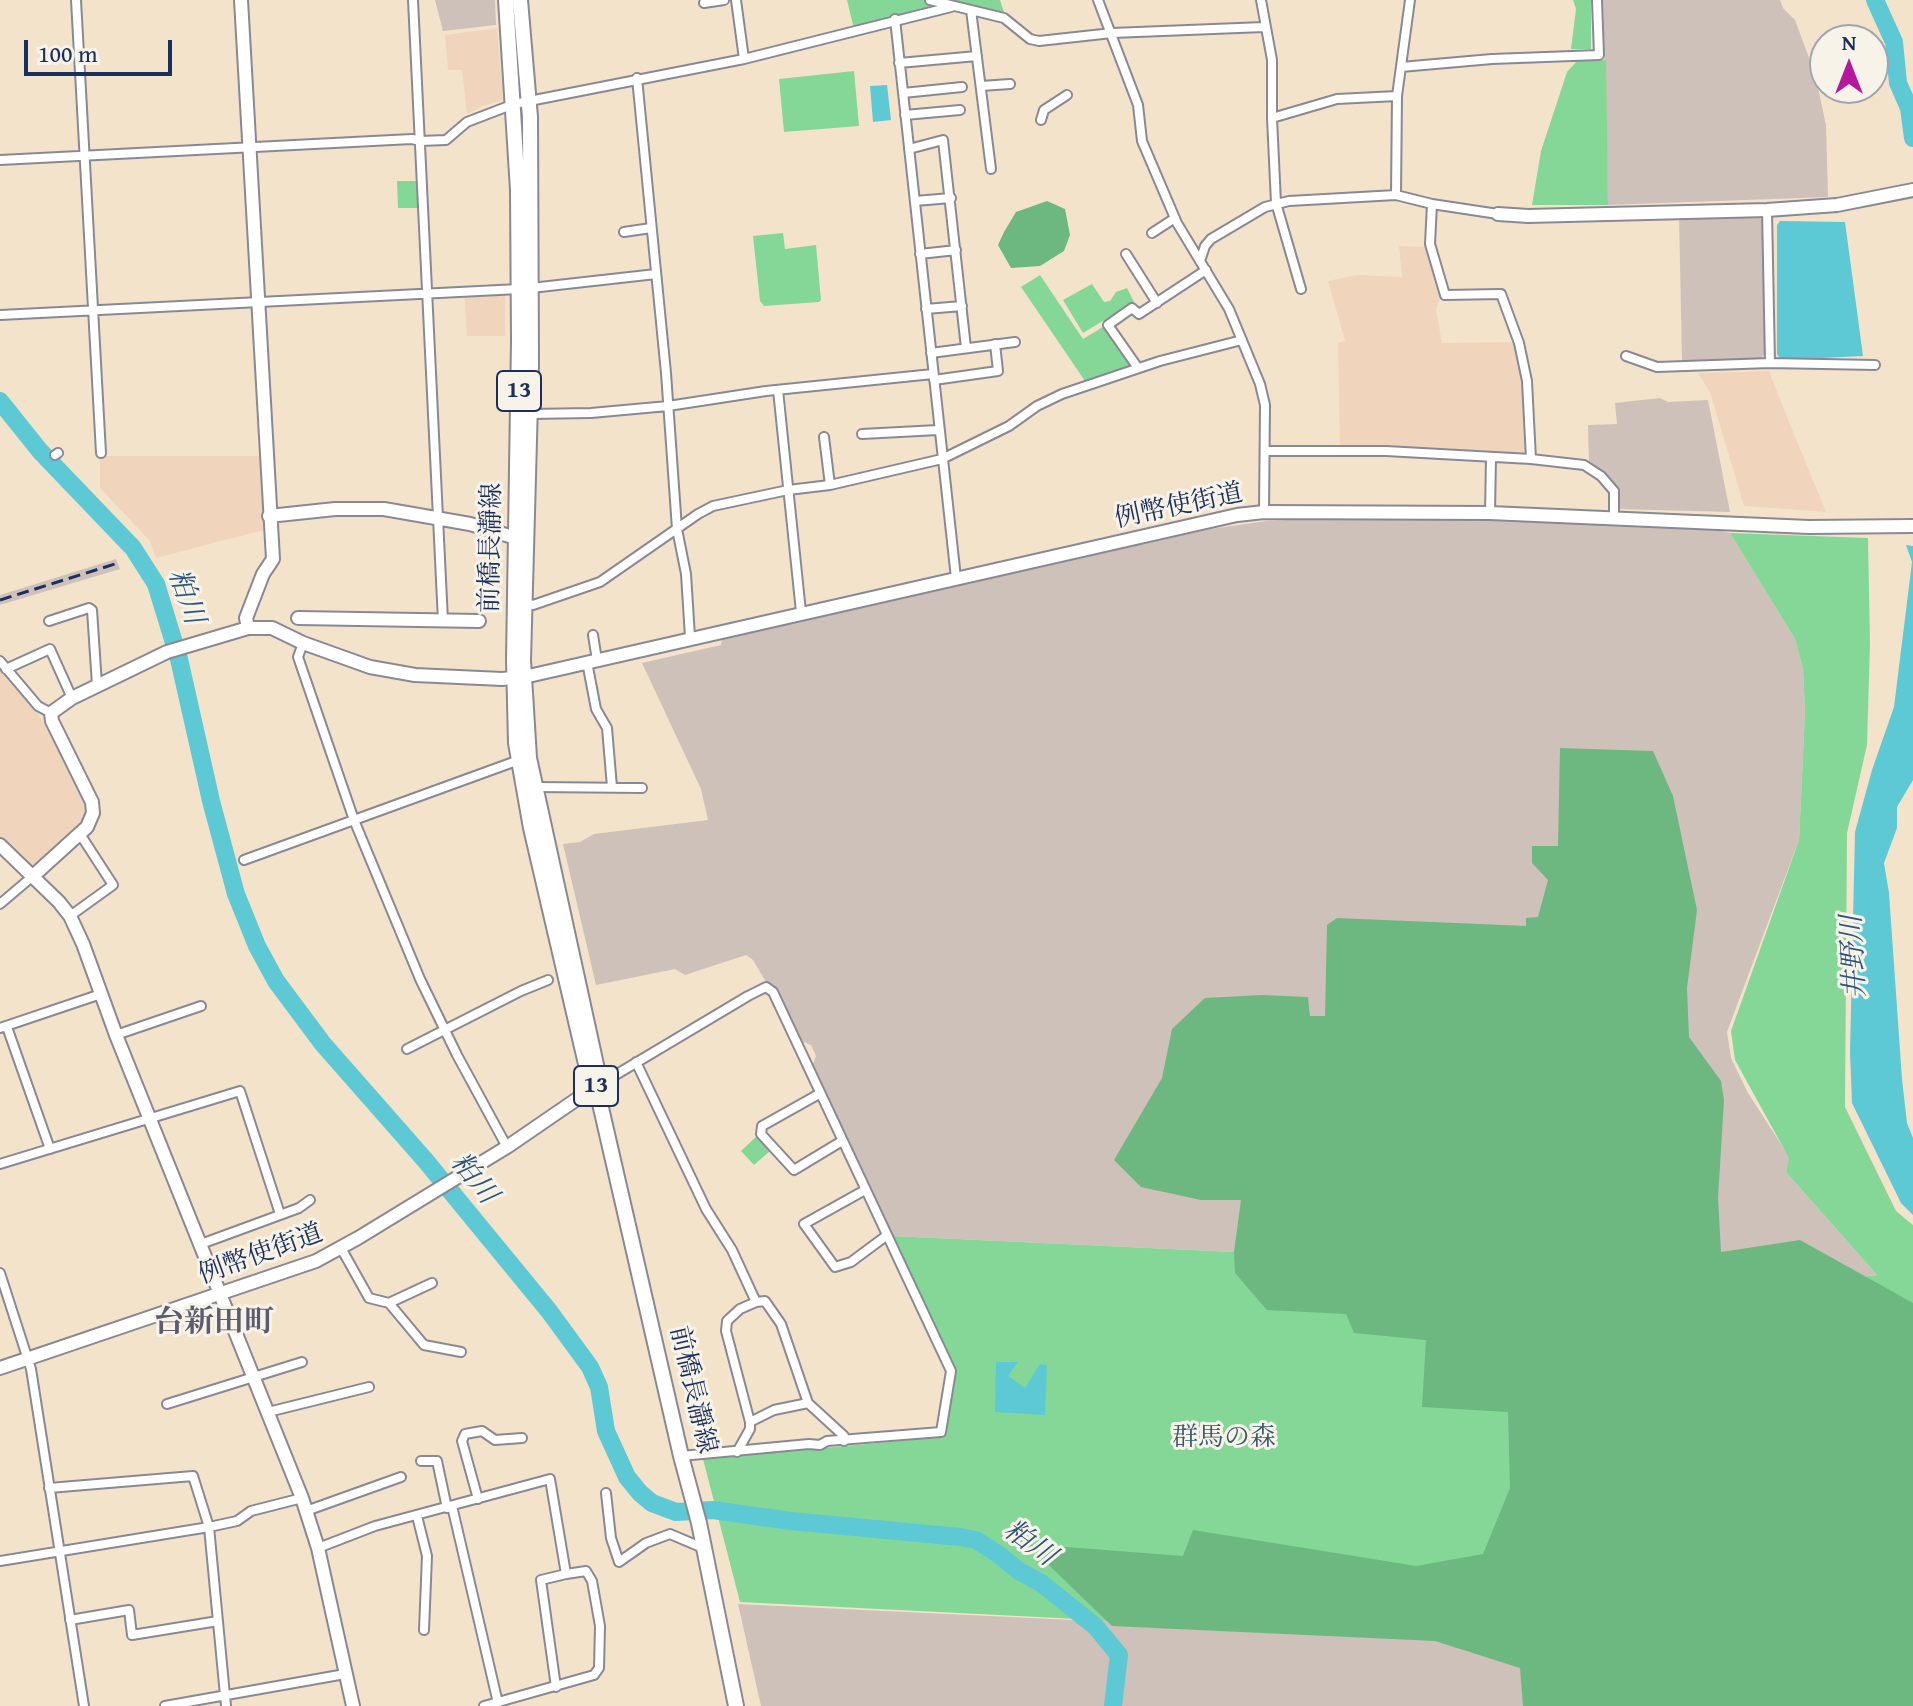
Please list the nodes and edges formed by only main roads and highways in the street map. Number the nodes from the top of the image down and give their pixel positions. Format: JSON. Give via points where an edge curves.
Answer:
{"nodes":[{"id":1,"x":506,"y":0,"type":"edge"},
{"id":2,"x":520,"y":0,"type":"edge"},
{"id":3,"x":521,"y":102,"type":"junction"},
{"id":4,"x":525,"y":289,"type":"junction"},
{"id":5,"x":519,"y":677,"type":"junction"},
{"id":6,"x":596,"y":1086,"type":"junction"},
{"id":7,"x":736,"y":1706,"type":"edge"}],
"edges":[{"from":1,"to":3,"type":"main road","name":"前橋長瀞線","number":"13"},
{"from":2,"to":3,"type":"main road","name":"前橋長瀞線","number":"13"},
{"from":3,"to":4,"type":"main road","name":"前橋長瀞線","number":"13","via":[[518,190]]},
{"from":4,"to":5,"type":"main road","name":"前橋長瀞線","number":"13","via":[[516,538]]},
{"from":4,"to":5,"type":"main road","name":"前橋長瀞線","number":"13","via":[[530,414]]},
{"from":5,"to":6,"type":"main road","name":"前橋長瀞線","number":"13","via":[[534,787],[598,1074]]},
{"from":5,"to":6,"type":"main road","name":"前橋長瀞線","number":"13","via":[[519,760],[531,828],[589,1077]]},
{"from":6,"to":7,"type":"main road","name":"前橋長瀞線","number":"13","via":[[699,1523]]}]}
